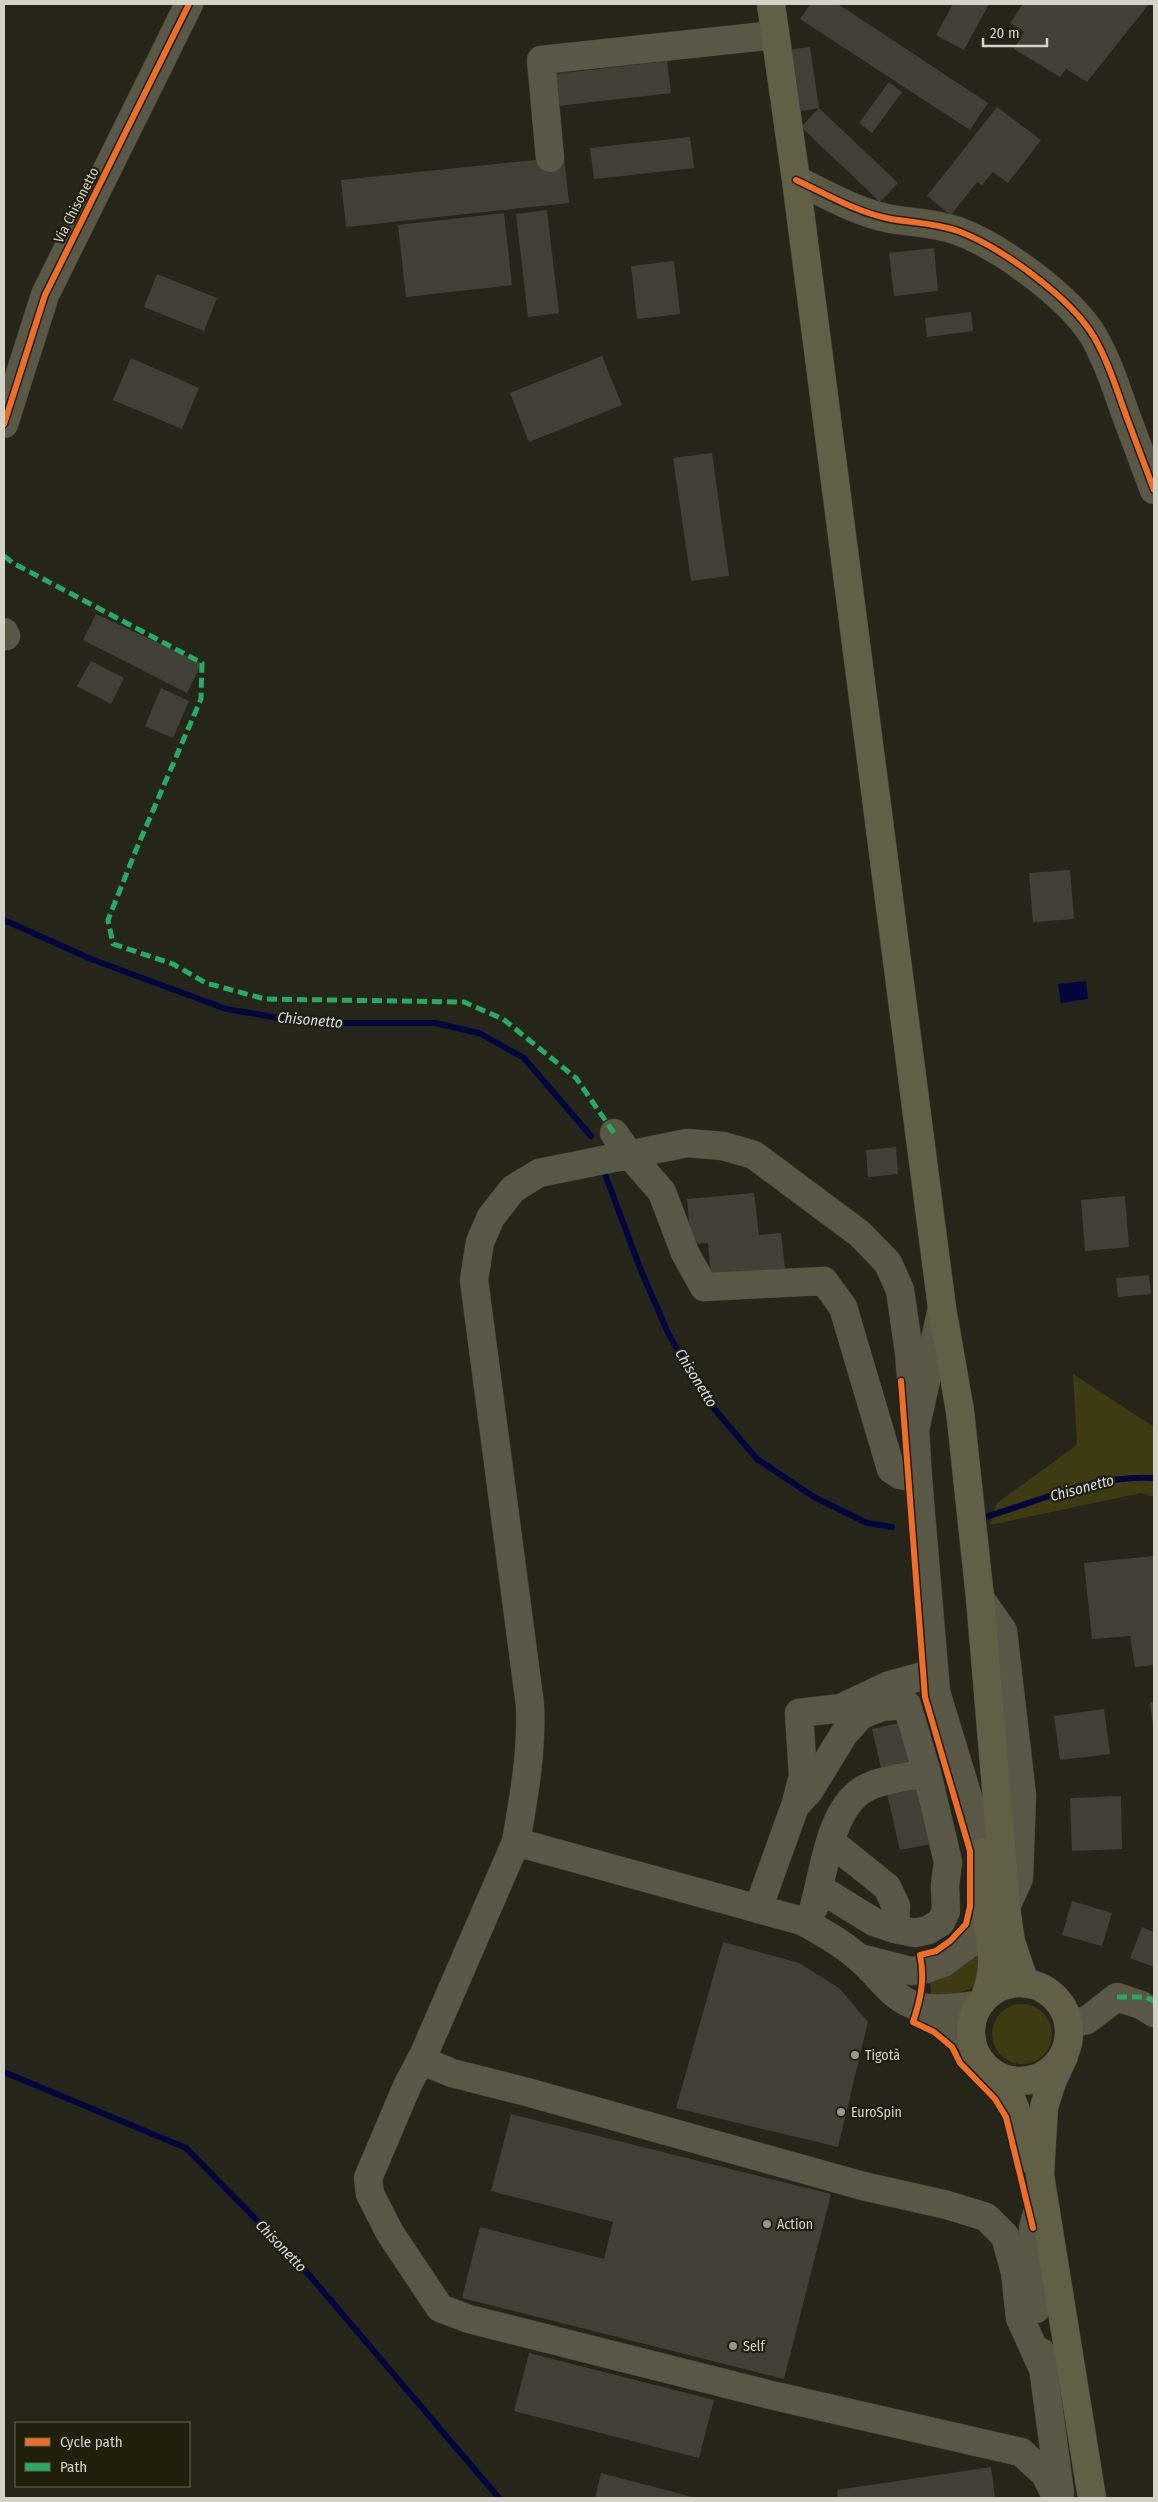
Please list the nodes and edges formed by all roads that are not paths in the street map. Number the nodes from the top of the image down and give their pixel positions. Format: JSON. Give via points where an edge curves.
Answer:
{"nodes":[{"id":1,"x":189,"y":4,"type":"edge"},
{"id":2,"x":771,"y":4,"type":"edge"},
{"id":3,"x":775,"y":35,"type":"junction"},
{"id":4,"x":550,"y":158,"type":"dead end"},
{"id":5,"x":796,"y":180,"type":"junction"},
{"id":6,"x":4,"y":424,"type":"edge"},
{"id":7,"x":1154,"y":490,"type":"edge"},
{"id":8,"x":621,"y":1143,"type":"junction"},
{"id":9,"x":943,"y":1320,"type":"junction"},
{"id":10,"x":915,"y":1430,"type":"junction"},
{"id":11,"x":918,"y":1478,"type":"junction"},
{"id":12,"x":934,"y":1673,"type":"junction"},
{"id":13,"x":927,"y":1773,"type":"junction"},
{"id":14,"x":795,"y":1806,"type":"junction"},
{"id":15,"x":516,"y":1842,"type":"junction"},
{"id":16,"x":831,"y":1842,"type":"junction"},
{"id":17,"x":982,"y":1844,"type":"junction"},
{"id":18,"x":819,"y":1888,"type":"junction"},
{"id":19,"x":758,"y":1909,"type":"junction"},
{"id":20,"x":996,"y":1911,"type":"junction"},
{"id":21,"x":809,"y":1925,"type":"junction"},
{"id":22,"x":895,"y":1929,"type":"junction"},
{"id":23,"x":860,"y":1958,"type":"junction"},
{"id":24,"x":1025,"y":1983,"type":"junction"},
{"id":25,"x":982,"y":2001,"type":"junction"},
{"id":26,"x":918,"y":2006,"type":"junction"},
{"id":27,"x":1154,"y":2013,"type":"edge"},
{"id":28,"x":1070,"y":2024,"type":"junction"},
{"id":29,"x":971,"y":2040,"type":"junction"},
{"id":30,"x":424,"y":2054,"type":"junction"},
{"id":31,"x":1064,"y":2056,"type":"junction"},
{"id":32,"x":992,"y":2074,"type":"junction"},
{"id":33,"x":1041,"y":2185,"type":"junction"},
{"id":34,"x":1043,"y":2369,"type":"junction"},
{"id":35,"x":1049,"y":2420,"type":"junction"},
{"id":36,"x":1021,"y":2452,"type":"junction"},
{"id":37,"x":1059,"y":2498,"type":"edge"},
{"id":38,"x":1092,"y":2498,"type":"edge"}],
"edges":[{"from":1,"to":6,"type":"street","name":"Via Chisonetto","via":[[45,295]]},
{"from":2,"to":3,"type":"main road"},
{"from":3,"to":4,"type":"street","via":[[541,60]]},
{"from":3,"to":5,"type":"main road"},
{"from":5,"to":7,"type":"street","via":[[864,211],[890,219],[929,222],[994,247],[1068,306],[1094,336],[1110,370]]},
{"from":5,"to":9,"type":"main road"},
{"from":8,"to":10,"type":"street","via":[[723,1146],[754,1155],[860,1234],[888,1263],[900,1290]]},
{"from":8,"to":11,"type":"street","via":[[662,1192],[685,1253],[704,1287],[824,1282],[842,1307],[891,1469],[900,1476]]},
{"from":8,"to":15,"type":"street","via":[[539,1173],[513,1189],[491,1217],[480,1242],[474,1280],[530,1705],[532,1738]]},
{"from":9,"to":10,"type":"street"},
{"from":9,"to":17,"type":"main road"},
{"from":9,"to":20,"type":"main road","via":[[960,1411],[980,1598]]},
{"from":10,"to":11,"type":"street"},
{"from":11,"to":12,"type":"street"},
{"from":12,"to":14,"type":"street","via":[[890,1685],[841,1708],[799,1713],[803,1776]]},
{"from":12,"to":17,"type":"street","via":[[936,1692]]},
{"from":13,"to":14,"type":"street","via":[[907,1705],[882,1707],[861,1716],[844,1734],[809,1791]]},
{"from":13,"to":16,"type":"street","via":[[864,1789],[837,1821]]},
{"from":13,"to":22,"type":"street","via":[[948,1862],[946,1911],[941,1922],[928,1930],[915,1933]]},
{"from":14,"to":19,"type":"street"},
{"from":15,"to":19,"type":"street"},
{"from":15,"to":30,"type":"street"},
{"from":16,"to":18,"type":"street"},
{"from":16,"to":22,"type":"street","via":[[887,1887],[896,1906]]},
{"from":17,"to":20,"type":"main road"},
{"from":18,"to":21,"type":"street"},
{"from":18,"to":22,"type":"street","via":[[874,1922]]},
{"from":19,"to":21,"type":"street"},
{"from":20,"to":23,"type":"street","via":[[974,1940],[943,1963],[923,1970],[904,1970]]},
{"from":20,"to":24,"type":"main road"},
{"from":20,"to":25,"type":"main road","via":[[992,1979]]},
{"from":21,"to":23,"type":"street"},
{"from":23,"to":26,"type":"street","via":[[892,1993]]},
{"from":24,"to":25,"type":"main road","via":[[997,1988]]},
{"from":24,"to":28,"type":"main road","via":[[1041,1987],[1054,1996]]},
{"from":25,"to":26,"type":"street","via":[[942,2008]]},
{"from":25,"to":29,"type":"main road","via":[[970,2028]]},
{"from":26,"to":29,"type":"street"},
{"from":27,"to":28,"type":"street","via":[[1117,1997],[1087,2020]]},
{"from":28,"to":31,"type":"main road"},
{"from":29,"to":32,"type":"main road","via":[[982,2065]]},
{"from":30,"to":34,"type":"street","via":[[430,2064],[452,2073],[986,2217],[1005,2236],[1015,2272],[1020,2318]]},
{"from":30,"to":36,"type":"street","via":[[368,2178],[370,2194],[390,2233],[440,2308],[775,2396]]},
{"from":31,"to":32,"type":"main road","via":[[1047,2074],[1024,2082]]},
{"from":31,"to":33,"type":"main road","via":[[1044,2108]]},
{"from":32,"to":33,"type":"main road","via":[[1013,2103]]},
{"from":33,"to":34,"type":"street","via":[[1033,2228],[1037,2327]]},
{"from":33,"to":38,"type":"main road"},
{"from":34,"to":35,"type":"street"},
{"from":35,"to":36,"type":"street"},
{"from":35,"to":37,"type":"street"},
{"from":36,"to":37,"type":"street","via":[[1045,2474]]}]}
